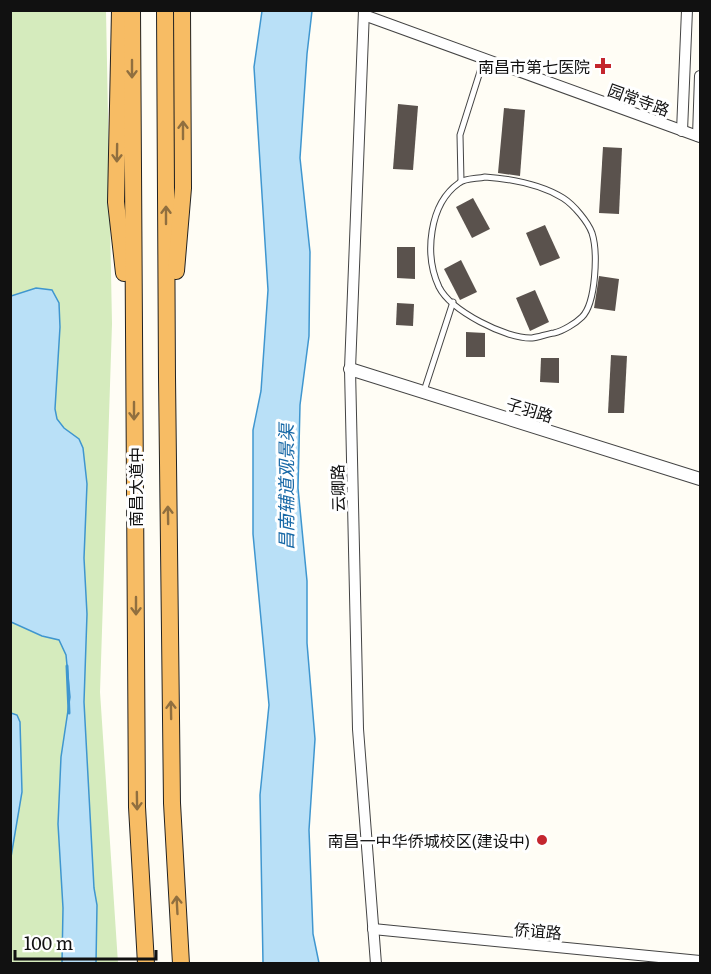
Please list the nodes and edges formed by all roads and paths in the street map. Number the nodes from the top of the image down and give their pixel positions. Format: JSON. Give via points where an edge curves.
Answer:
{"nodes":[{"id":1,"x":120,"y":10,"type":"edge"},
{"id":2,"x":132,"y":10,"type":"edge"},
{"id":3,"x":165,"y":10,"type":"edge"},
{"id":4,"x":182,"y":10,"type":"edge"},
{"id":5,"x":687,"y":10,"type":"edge"},
{"id":6,"x":364,"y":13,"type":"edge"},
{"id":7,"x":484,"y":59,"type":"junction"},
{"id":8,"x":700,"y":76,"type":"edge"},
{"id":9,"x":682,"y":131,"type":"junction"},
{"id":10,"x":699,"y":137,"type":"edge"},
{"id":11,"x":460,"y":181,"type":"junction"},
{"id":12,"x":453,"y":302,"type":"junction"},
{"id":13,"x":134,"y":369,"type":"junction"},
{"id":14,"x":350,"y":369,"type":"junction"},
{"id":15,"x":166,"y":377,"type":"junction"},
{"id":16,"x":423,"y":392,"type":"junction"},
{"id":17,"x":700,"y":479,"type":"edge"},
{"id":18,"x":373,"y":929,"type":"junction"},
{"id":19,"x":700,"y":961,"type":"edge"},
{"id":20,"x":146,"y":963,"type":"edge"},
{"id":21,"x":181,"y":963,"type":"edge"},
{"id":22,"x":376,"y":963,"type":"edge"}],
"edges":[{"from":1,"to":13,"type":"highway","one_way":true,"via":[[116,202]]},
{"from":2,"to":13,"type":"highway","name":"南昌大道中","one_way":true},
{"from":15,"to":3,"type":"highway","name":"南昌大道中","one_way":true},
{"from":15,"to":4,"type":"highway","one_way":true,"via":[[183,188]]},
{"from":5,"to":9,"type":"street"},
{"from":6,"to":7,"type":"street","name":"园常寺路"},
{"from":6,"to":14,"type":"street","name":"云卿路"},
{"from":7,"to":9,"type":"street","name":"园常寺路"},
{"from":7,"to":11,"type":"lane","via":[[460,135]]},
{"from":8,"to":10,"type":"street"},
{"from":9,"to":10,"type":"street","name":"园常寺路"},
{"from":11,"to":12,"type":"lane","via":[[442,198],[432,229],[433,262],[440,288]]},
{"from":11,"to":12,"type":"lane","via":[[508,179],[534,184],[565,199],[592,233],[596,264],[591,298],[583,316],[559,332],[531,338],[496,330]]},
{"from":12,"to":16,"type":"lane"},
{"from":13,"to":20,"type":"highway","name":"南昌大道中","one_way":true,"via":[[137,807]]},
{"from":14,"to":16,"type":"street","name":"子羽路"},
{"from":14,"to":18,"type":"street","name":"云卿路","via":[[358,729]]},
{"from":21,"to":15,"type":"highway","name":"南昌大道中","one_way":true,"via":[[172,803]]},
{"from":16,"to":17,"type":"street","name":"子羽路"},
{"from":18,"to":19,"type":"street","name":"侨谊路"},
{"from":18,"to":22,"type":"street","name":"云卿路"}]}
